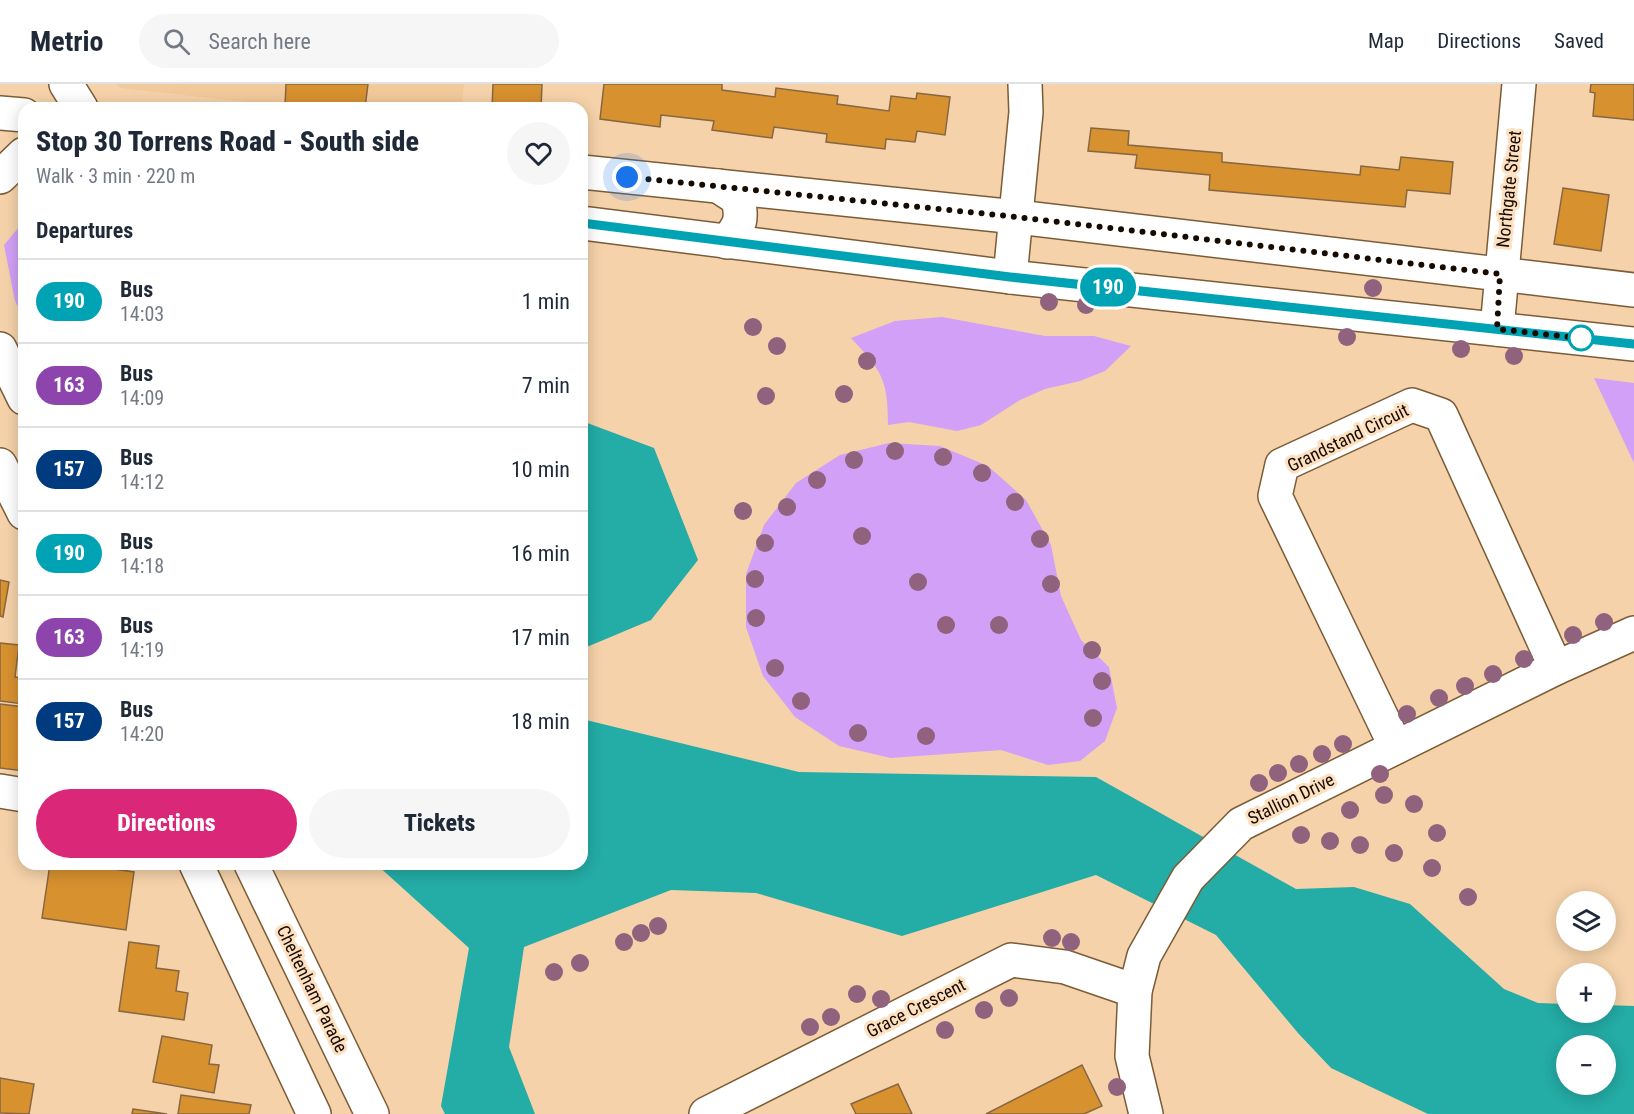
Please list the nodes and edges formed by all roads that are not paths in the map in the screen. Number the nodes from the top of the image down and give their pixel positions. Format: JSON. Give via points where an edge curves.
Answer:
{"nodes":[{"id":1,"x":66,"y":84,"type":"edge"},
{"id":2,"x":1024,"y":84,"type":"edge"},
{"id":3,"x":1519,"y":84,"type":"edge"},
{"id":4,"x":77,"y":102,"type":"edge"},
{"id":5,"x":0,"y":113,"type":"edge"},
{"id":6,"x":18,"y":114,"type":"edge"},
{"id":7,"x":0,"y":150,"type":"edge"},
{"id":8,"x":18,"y":152,"type":"edge"},
{"id":9,"x":18,"y":159,"type":"edge"},
{"id":10,"x":588,"y":173,"type":"edge"},
{"id":11,"x":0,"y":177,"type":"edge"},
{"id":12,"x":718,"y":186,"type":"junction"},
{"id":13,"x":1017,"y":217,"type":"junction"},
{"id":14,"x":588,"y":224,"type":"edge"},
{"id":15,"x":728,"y":242,"type":"junction"},
{"id":16,"x":1500,"y":274,"type":"junction"},
{"id":17,"x":1010,"y":277,"type":"junction"},
{"id":18,"x":1634,"y":290,"type":"edge"},
{"id":19,"x":1497,"y":329,"type":"junction"},
{"id":20,"x":1634,"y":344,"type":"edge"},
{"id":21,"x":0,"y":349,"type":"edge"},
{"id":22,"x":18,"y":386,"type":"edge"},
{"id":23,"x":0,"y":465,"type":"edge"},
{"id":24,"x":18,"y":501,"type":"edge"},
{"id":25,"x":1634,"y":633,"type":"edge"},
{"id":26,"x":1557,"y":668,"type":"junction"},
{"id":27,"x":1396,"y":747,"type":"junction"},
{"id":28,"x":0,"y":791,"type":"edge"},
{"id":29,"x":18,"y":794,"type":"edge"},
{"id":30,"x":199,"y":870,"type":"edge"},
{"id":31,"x":254,"y":870,"type":"edge"},
{"id":32,"x":1135,"y":991,"type":"junction"},
{"id":33,"x":314,"y":1114,"type":"edge"},
{"id":34,"x":372,"y":1114,"type":"edge"},
{"id":35,"x":705,"y":1114,"type":"edge"},
{"id":36,"x":1146,"y":1114,"type":"edge"}],
"edges":[{"from":1,"to":4,"type":"main road"},
{"from":2,"to":13,"type":"main road","via":[[1026,112]]},
{"from":3,"to":16,"type":"main road","name":"Northgate Street"},
{"from":5,"to":6,"type":"main road"},
{"from":7,"to":8,"type":"main road"},
{"from":9,"to":11,"type":"main road"},
{"from":10,"to":12,"type":"main road"},
{"from":12,"to":13,"type":"main road"},
{"from":12,"to":15,"type":"main road","via":[[738,199],[742,214],[740,225]]},
{"from":13,"to":16,"type":"main road"},
{"from":13,"to":17,"type":"main road"},
{"from":14,"to":15,"type":"main road"},
{"from":15,"to":17,"type":"main road"},
{"from":16,"to":18,"type":"main road"},
{"from":16,"to":19,"type":"main road","name":"Northgate Street"},
{"from":17,"to":19,"type":"main road"},
{"from":19,"to":20,"type":"main road"},
{"from":21,"to":22,"type":"main road"},
{"from":23,"to":24,"type":"main road"},
{"from":25,"to":26,"type":"main road","name":"Stallion Drive"},
{"from":26,"to":27,"type":"main road","name":"Stallion Drive"},
{"from":26,"to":27,"type":"main road","name":"Grandstand Circuit","via":[[1441,415],[1412,405],[1282,465],[1275,496]]},
{"from":27,"to":32,"type":"main road","name":"Stallion Drive","via":[[1241,824],[1188,878],[1144,956]]},
{"from":28,"to":29,"type":"main road"},
{"from":30,"to":33,"type":"main road"},
{"from":31,"to":34,"type":"main road","name":"Cheltenham Parade"},
{"from":32,"to":35,"type":"main road","name":"Grace Crescent","via":[[1065,967],[1011,960]]},
{"from":32,"to":36,"type":"main road","name":"Stallion Drive","via":[[1132,1056]]}]}
